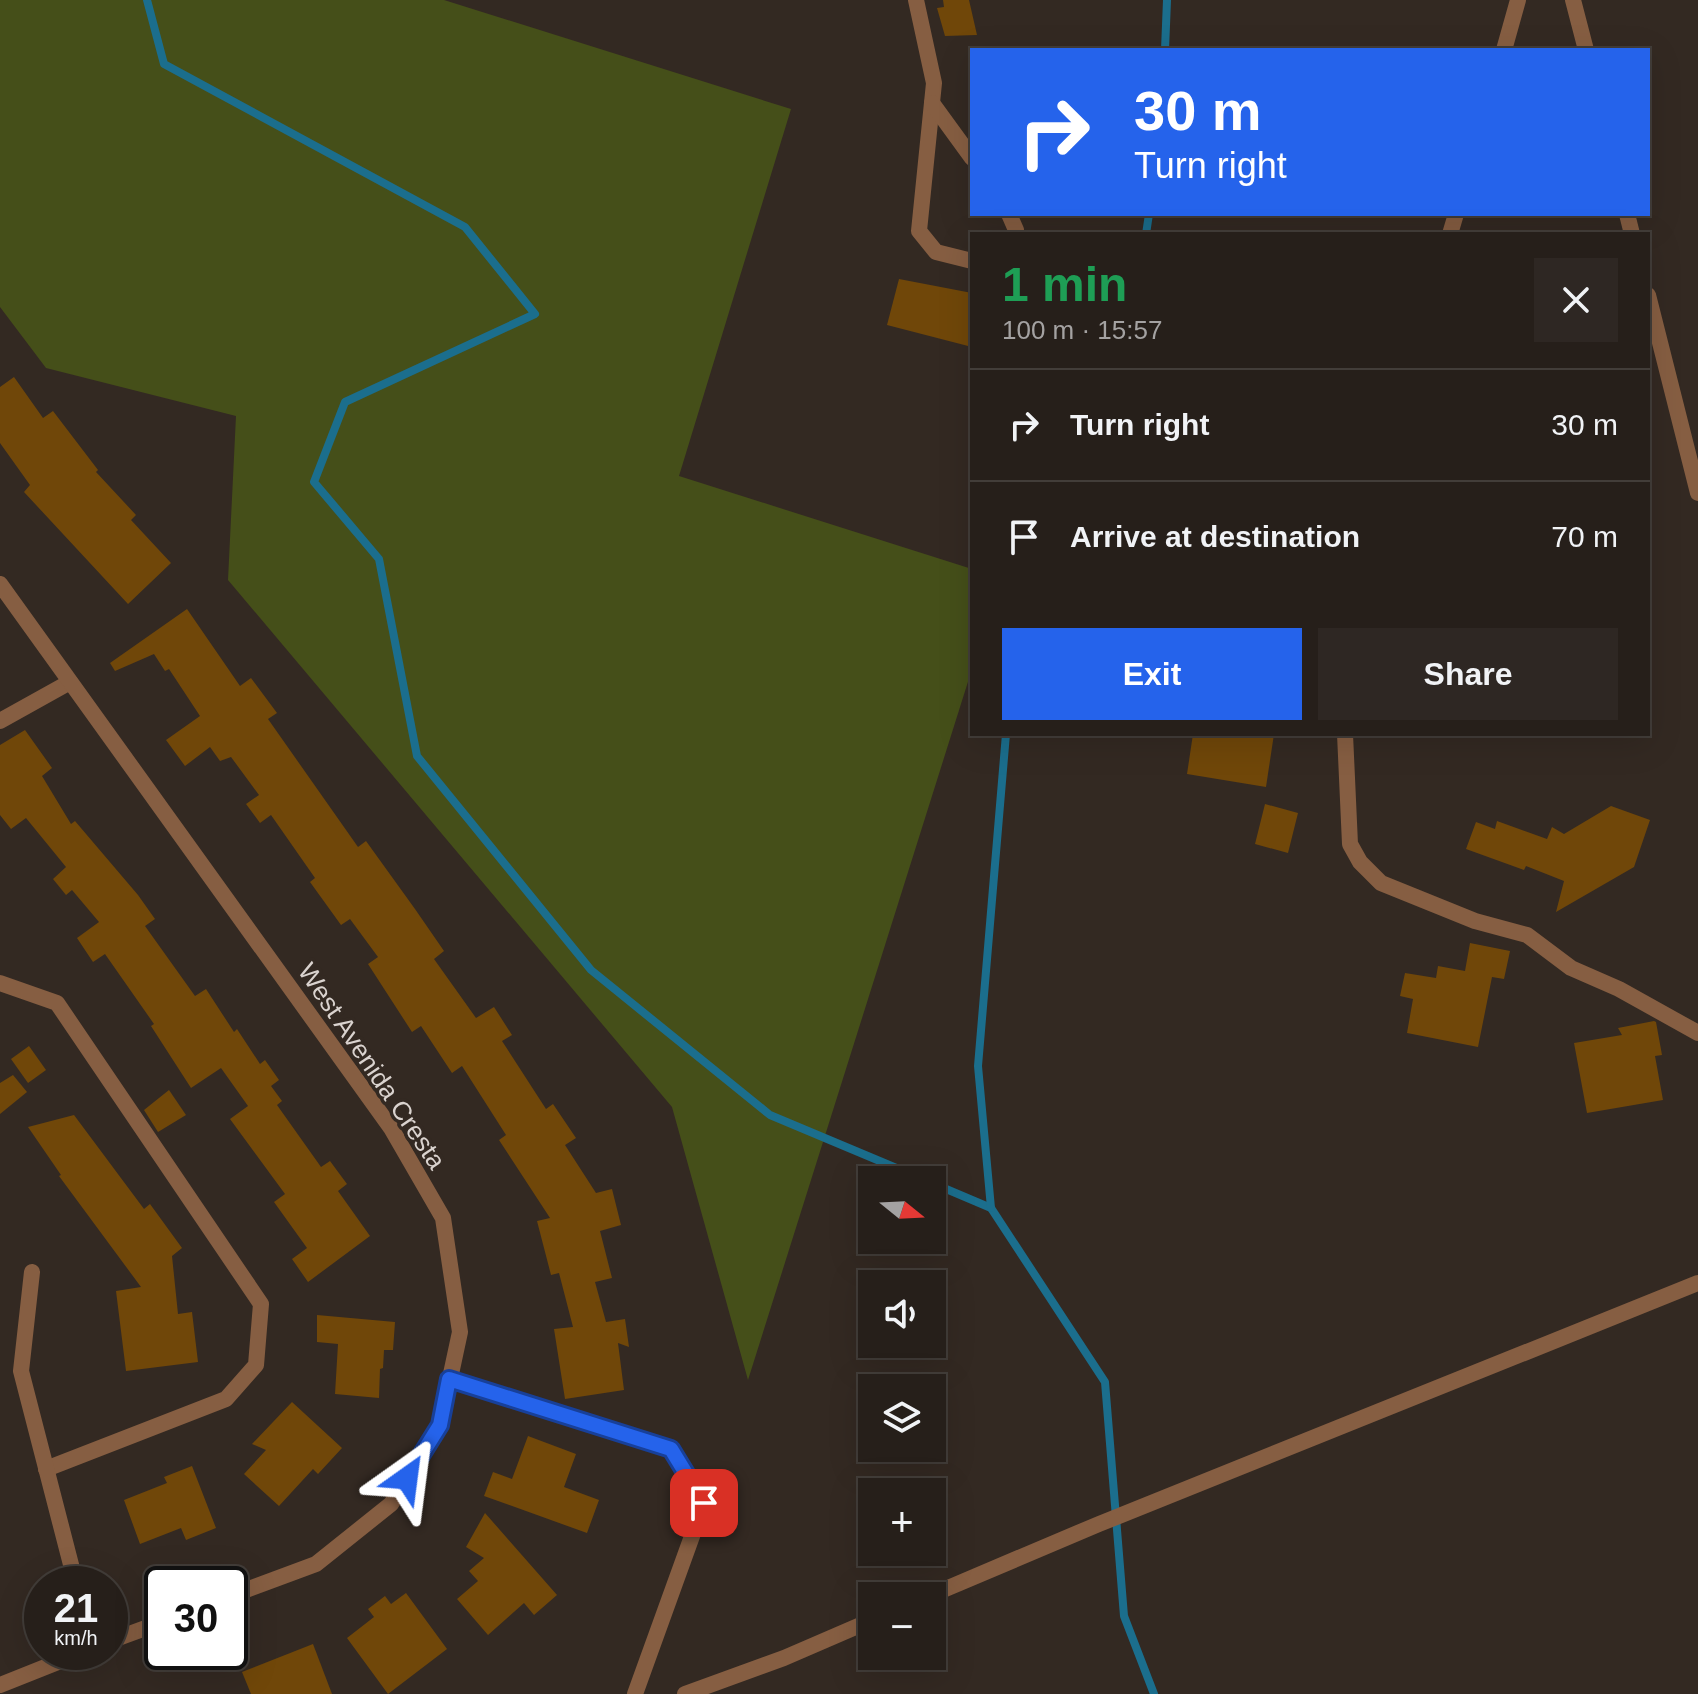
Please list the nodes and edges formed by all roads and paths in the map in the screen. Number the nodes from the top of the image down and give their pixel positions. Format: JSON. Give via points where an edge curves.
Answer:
{"nodes":[{"id":1,"x":916,"y":0,"type":"edge"},
{"id":2,"x":1518,"y":0,"type":"edge"},
{"id":3,"x":1573,"y":0,"type":"edge"},
{"id":4,"x":1505,"y":48,"type":"edge"},
{"id":5,"x":1585,"y":48,"type":"edge"},
{"id":6,"x":932,"y":103,"type":"junction"},
{"id":7,"x":970,"y":155,"type":"edge"},
{"id":8,"x":970,"y":260,"type":"edge"},
{"id":9,"x":1650,"y":303,"type":"edge"},
{"id":10,"x":1698,"y":493,"type":"edge"},
{"id":11,"x":0,"y":584,"type":"edge"},
{"id":12,"x":70,"y":682,"type":"junction"},
{"id":13,"x":0,"y":721,"type":"edge"},
{"id":14,"x":1345,"y":736,"type":"edge"},
{"id":15,"x":0,"y":983,"type":"edge"},
{"id":16,"x":1698,"y":1033,"type":"edge"},
{"id":17,"x":32,"y":1272,"type":"dead end"},
{"id":18,"x":1698,"y":1283,"type":"edge"},
{"id":19,"x":449,"y":1379,"type":"junction"},
{"id":20,"x":46,"y":1469,"type":"junction"},
{"id":21,"x":71,"y":1566,"type":"edge"},
{"id":22,"x":248,"y":1589,"type":"edge"},
{"id":23,"x":946,"y":1589,"type":"edge"},
{"id":24,"x":858,"y":1626,"type":"edge"},
{"id":25,"x":38,"y":1670,"type":"edge"},
{"id":26,"x":0,"y":1685,"type":"edge"},
{"id":27,"x":635,"y":1694,"type":"edge"},
{"id":28,"x":685,"y":1694,"type":"edge"}],
"edges":[{"from":1,"to":6,"type":"street","via":[[934,83]]},
{"from":2,"to":4,"type":"street"},
{"from":3,"to":5,"type":"street"},
{"from":6,"to":7,"type":"street"},
{"from":6,"to":8,"type":"street","via":[[919,231],[936,252]]},
{"from":9,"to":10,"type":"street"},
{"from":11,"to":12,"type":"street","name":"West Avenida Cresta"},
{"from":12,"to":13,"type":"street"},
{"from":12,"to":19,"type":"street","name":"West Avenida Cresta","via":[[391,1128],[443,1218],[460,1332]]},
{"from":14,"to":16,"type":"street","via":[[1350,844],[1381,883],[1475,921],[1527,935],[1571,968]]},
{"from":15,"to":20,"type":"street","via":[[57,1003],[261,1304],[256,1365],[226,1399]]},
{"from":17,"to":20,"type":"street","via":[[21,1371]]},
{"from":18,"to":23,"type":"street"},
{"from":19,"to":22,"type":"street","name":"West Avenida Cresta","via":[[440,1425],[391,1504],[316,1564]]},
{"from":19,"to":27,"type":"street","via":[[671,1449],[704,1503]]},
{"from":20,"to":21,"type":"street"},
{"from":24,"to":28,"type":"street"},
{"from":25,"to":26,"type":"street"}]}
